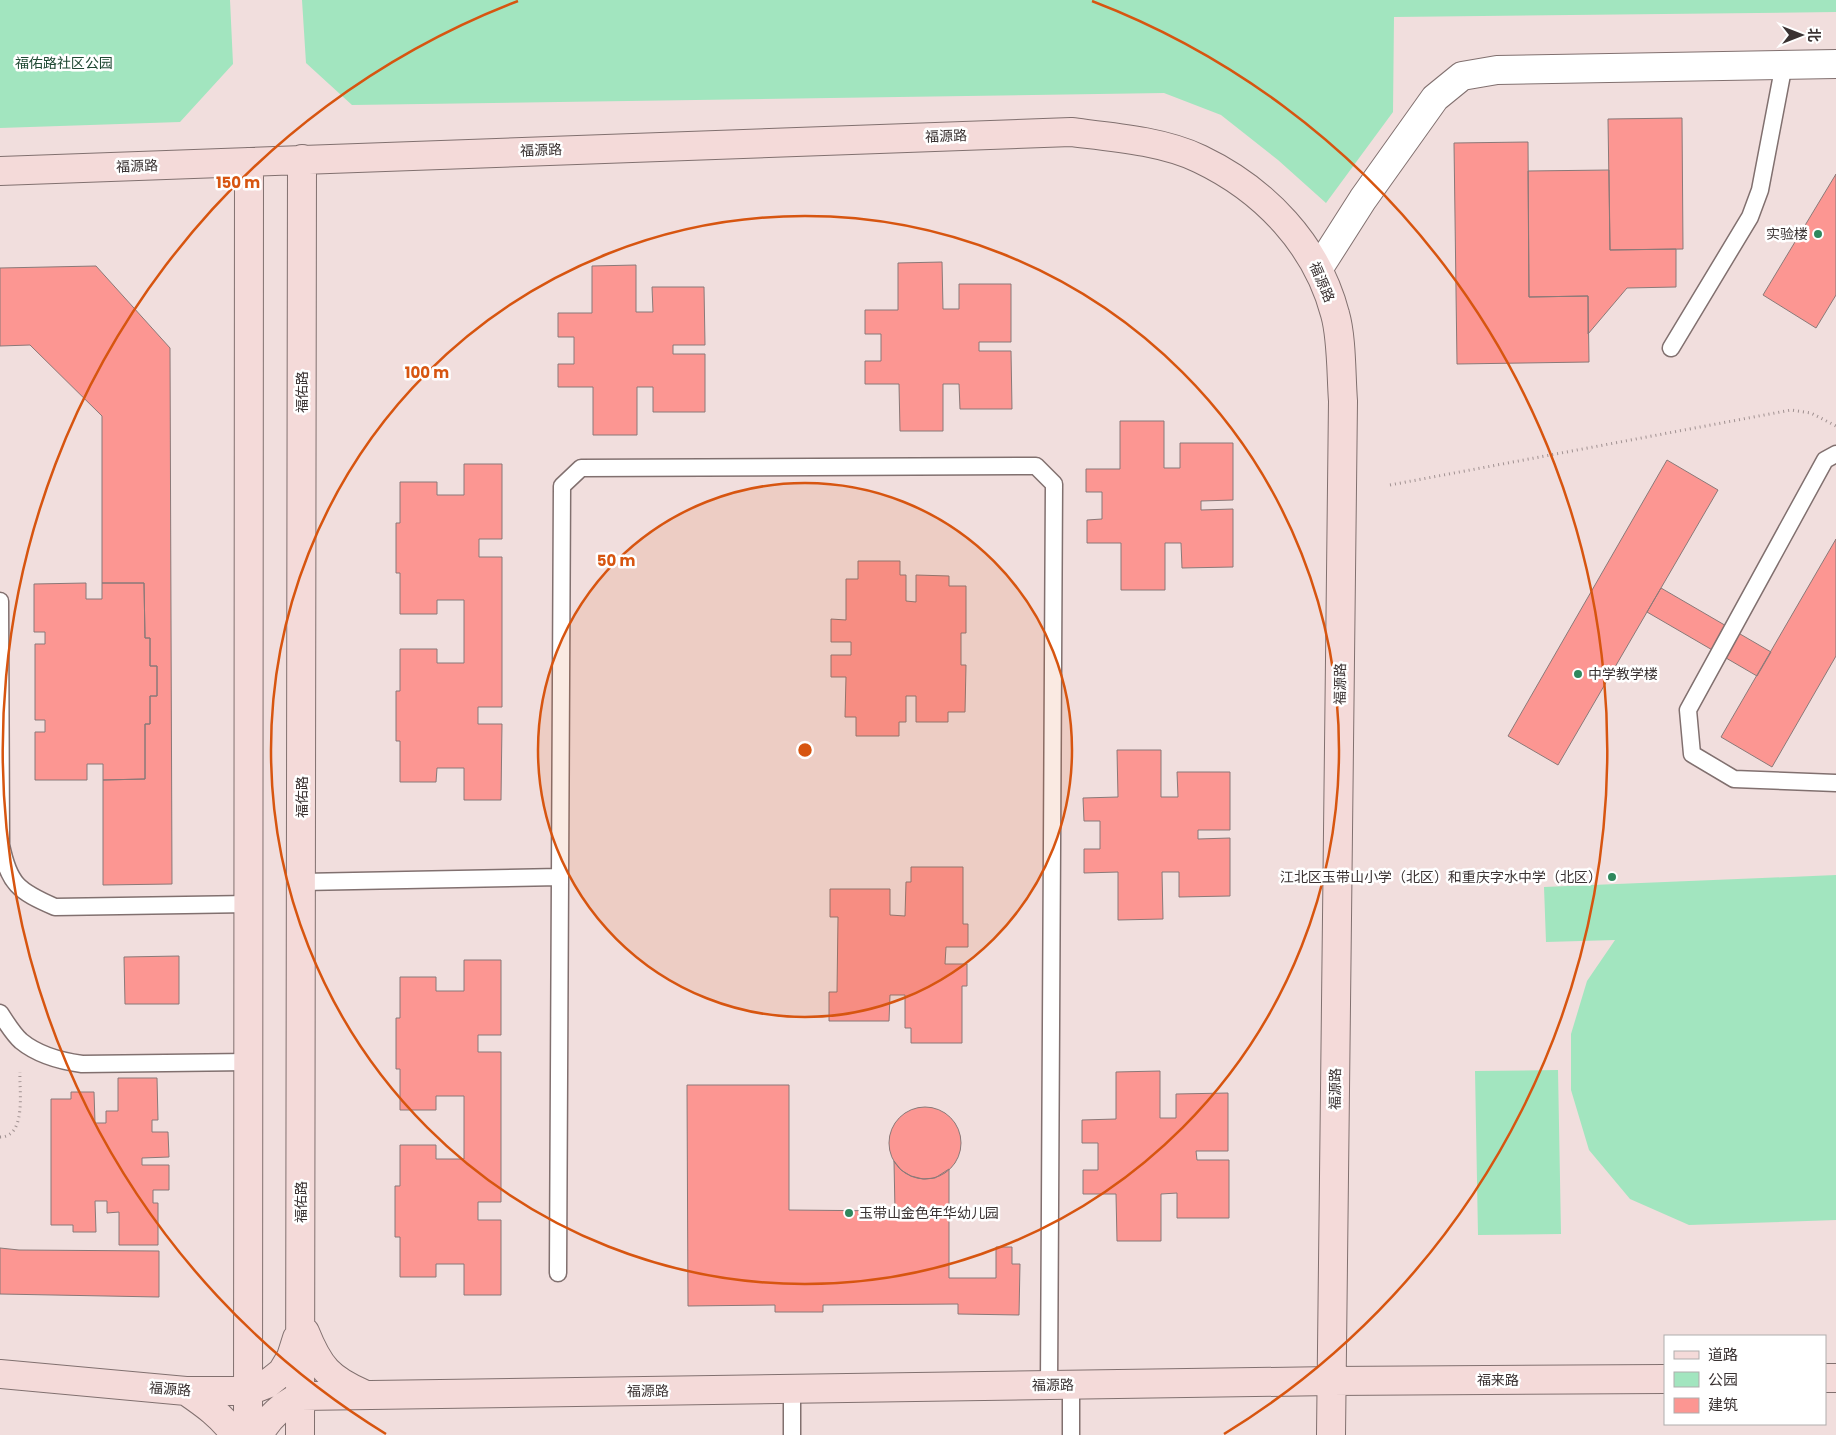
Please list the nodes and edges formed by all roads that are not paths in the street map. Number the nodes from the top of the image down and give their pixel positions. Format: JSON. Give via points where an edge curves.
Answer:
{"nodes":[{"id":1,"x":1784,"y":64,"type":"junction"},
{"id":2,"x":1836,"y":64,"type":"edge"},
{"id":3,"x":302,"y":158,"type":"junction"},
{"id":4,"x":248,"y":162,"type":"junction"},
{"id":5,"x":0,"y":170,"type":"edge"},
{"id":6,"x":1319,"y":268,"type":"junction"},
{"id":7,"x":1671,"y":348,"type":"dead end"},
{"id":8,"x":1836,"y":454,"type":"edge"},
{"id":9,"x":0,"y":601,"type":"edge"},
{"id":10,"x":1836,"y":783,"type":"edge"},
{"id":11,"x":560,"y":877,"type":"junction"},
{"id":12,"x":302,"y":882,"type":"junction"},
{"id":13,"x":250,"y":904,"type":"junction"},
{"id":14,"x":0,"y":1013,"type":"edge"},
{"id":15,"x":249,"y":1062,"type":"junction"},
{"id":16,"x":558,"y":1273,"type":"dead end"},
{"id":17,"x":301,"y":1324,"type":"junction"},
{"id":18,"x":0,"y":1374,"type":"edge"},
{"id":19,"x":1664,"y":1379,"type":"edge"},
{"id":20,"x":1331,"y":1381,"type":"junction"},
{"id":21,"x":1060,"y":1385,"type":"junction"},
{"id":22,"x":792,"y":1389,"type":"junction"},
{"id":23,"x":186,"y":1391,"type":"junction"},
{"id":24,"x":249,"y":1391,"type":"junction"},
{"id":25,"x":366,"y":1395,"type":"junction"},
{"id":26,"x":301,"y":1396,"type":"junction"},
{"id":27,"x":235,"y":1435,"type":"edge"},
{"id":28,"x":248,"y":1435,"type":"edge"},
{"id":29,"x":259,"y":1435,"type":"edge"},
{"id":30,"x":300,"y":1435,"type":"edge"},
{"id":31,"x":792,"y":1435,"type":"edge"},
{"id":32,"x":1071,"y":1435,"type":"edge"},
{"id":33,"x":1331,"y":1435,"type":"edge"}],
"edges":[{"from":1,"to":2,"type":"street"},
{"from":1,"to":6,"type":"street","via":[[1497,70],[1462,76],[1435,98],[1363,199]]},
{"from":1,"to":7,"type":"lane","via":[[1760,190],[1750,216]]},
{"from":3,"to":4,"type":"street","name":"福源路"},
{"from":3,"to":6,"type":"street","name":"福源路","via":[[1071,132],[1138,140],[1200,159],[1259,196],[1300,238]]},
{"from":3,"to":12,"type":"street","name":"福佑路"},
{"from":4,"to":5,"type":"street","name":"福源路"},
{"from":4,"to":13,"type":"street"},
{"from":6,"to":20,"type":"street","name":"福源路","via":[[1336,315],[1343,401]]},
{"from":8,"to":10,"type":"lane","via":[[1825,460],[1688,710],[1692,754],[1734,779]]},
{"from":9,"to":13,"type":"lane","via":[[2,845],[7,871],[20,889],[55,907]]},
{"from":11,"to":12,"type":"lane"},
{"from":11,"to":16,"type":"lane"},
{"from":11,"to":21,"type":"lane","via":[[562,486],[581,468],[1036,466],[1054,484]]},
{"from":12,"to":17,"type":"street","name":"福佑路"},
{"from":13,"to":15,"type":"street"},
{"from":14,"to":15,"type":"lane","via":[[20,1040],[61,1061],[82,1064]]},
{"from":15,"to":24,"type":"street"},
{"from":17,"to":24,"type":"street","name":"福源路","via":[[291,1357],[282,1372],[268,1384]]},
{"from":17,"to":25,"type":"street","via":[[314,1357],[326,1372],[340,1384]]},
{"from":17,"to":26,"type":"street","name":"福佑路"},
{"from":18,"to":23,"type":"street","name":"福源路"},
{"from":19,"to":20,"type":"street","name":"福来路"},
{"from":20,"to":21,"type":"street","name":"福源路"},
{"from":20,"to":33,"type":"street"},
{"from":21,"to":22,"type":"street","name":"福源路"},
{"from":21,"to":32,"type":"lane"},
{"from":22,"to":25,"type":"street","name":"福源路"},
{"from":22,"to":31,"type":"lane"},
{"from":23,"to":24,"type":"street","name":"福源路"},
{"from":23,"to":27,"type":"street","via":[[225,1421]]},
{"from":24,"to":28,"type":"street"},
{"from":25,"to":26,"type":"street","name":"福源路"},
{"from":26,"to":29,"type":"street","name":"福源路","via":[[282,1406],[266,1421]]},
{"from":26,"to":30,"type":"street","name":"福佑路"}]}
